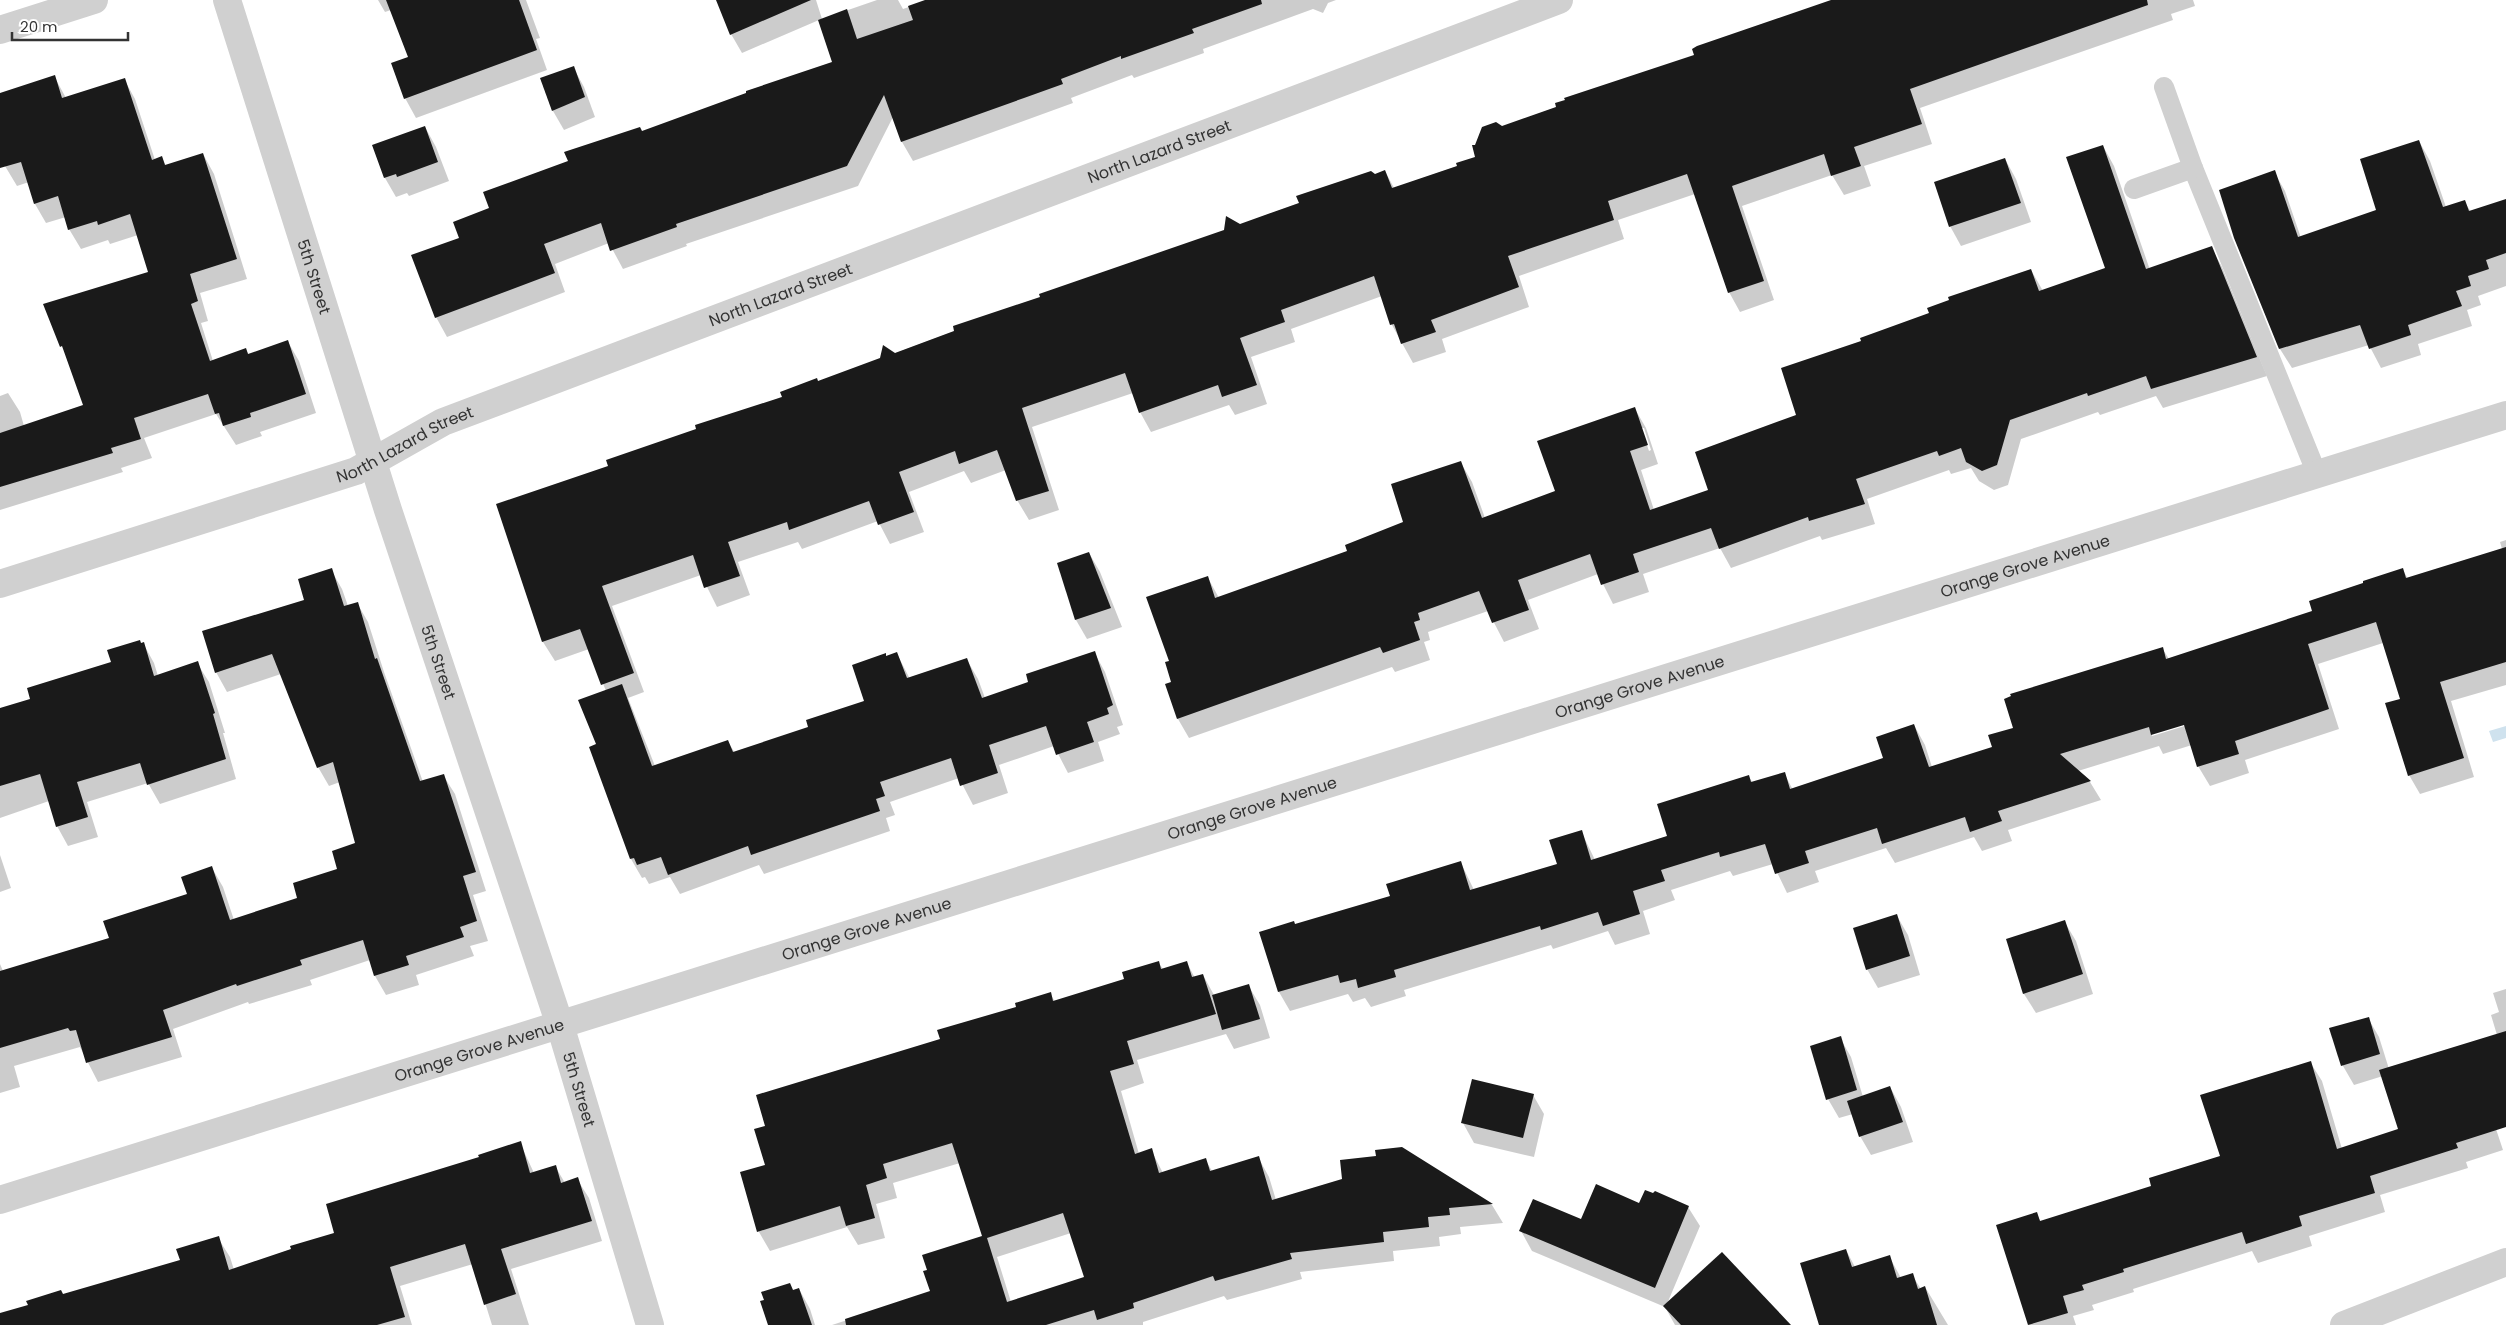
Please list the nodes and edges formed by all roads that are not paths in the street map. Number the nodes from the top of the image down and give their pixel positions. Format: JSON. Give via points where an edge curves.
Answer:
{"nodes":[{"id":1,"x":94,"y":0,"type":"edge"},
{"id":2,"x":227,"y":0,"type":"edge"},
{"id":3,"x":1559,"y":0,"type":"edge"},
{"id":4,"x":0,"y":30,"type":"edge"},
{"id":5,"x":2164,"y":87,"type":"dead end"},
{"id":6,"x":2193,"y":168,"type":"junction"},
{"id":7,"x":2134,"y":189,"type":"dead end"},
{"id":8,"x":2506,"y":415,"type":"edge"},
{"id":9,"x":373,"y":460,"type":"junction"},
{"id":10,"x":2317,"y":474,"type":"junction"},
{"id":11,"x":0,"y":584,"type":"edge"},
{"id":12,"x":560,"y":1025,"type":"junction"},
{"id":13,"x":0,"y":1200,"type":"edge"},
{"id":14,"x":2506,"y":1262,"type":"edge"},
{"id":15,"x":650,"y":1325,"type":"edge"},
{"id":16,"x":2344,"y":1325,"type":"edge"}],
"edges":[{"from":1,"to":4,"type":"street"},
{"from":2,"to":9,"type":"street","name":"5th Street"},
{"from":3,"to":9,"type":"street","name":"North Lazard Street","via":[[443,422]]},
{"from":5,"to":6,"type":"lane"},
{"from":6,"to":7,"type":"lane"},
{"from":6,"to":10,"type":"lane"},
{"from":8,"to":10,"type":"street","name":"Orange Grove Avenue"},
{"from":9,"to":11,"type":"street","name":"North Lazard Street","via":[[356,471]]},
{"from":9,"to":12,"type":"street","name":"5th Street"},
{"from":10,"to":12,"type":"street","name":"Orange Grove Avenue"},
{"from":12,"to":13,"type":"street","name":"Orange Grove Avenue"},
{"from":12,"to":15,"type":"street","name":"5th Street"},
{"from":14,"to":16,"type":"street"}]}
